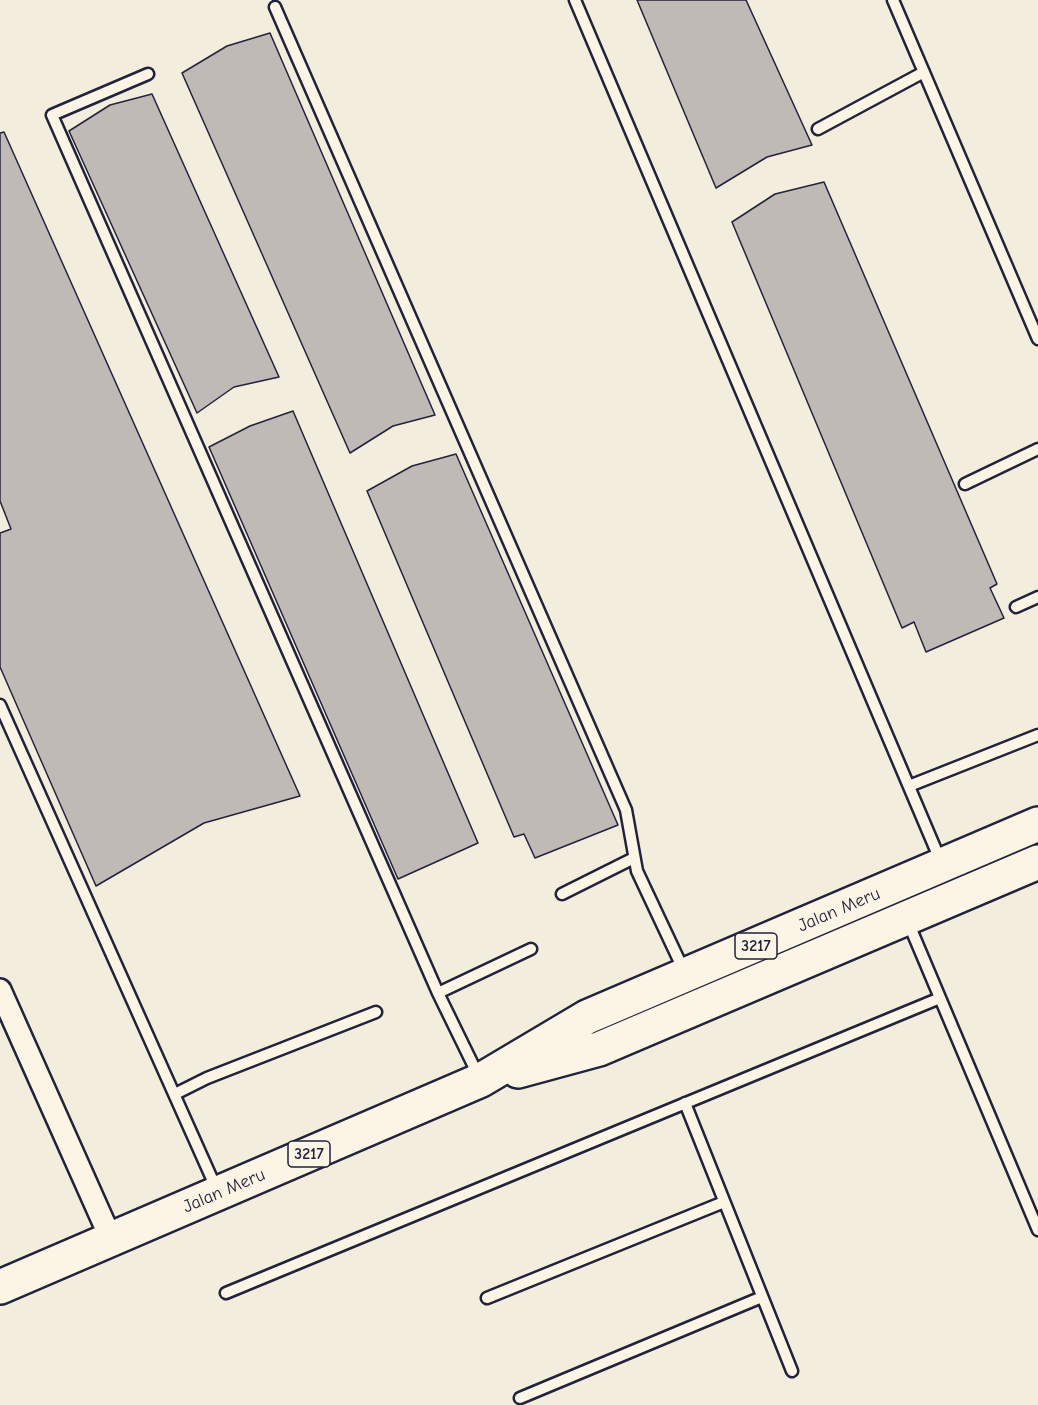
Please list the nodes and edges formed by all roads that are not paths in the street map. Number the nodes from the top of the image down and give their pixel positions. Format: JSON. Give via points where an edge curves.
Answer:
{"nodes":[{"id":1,"x":575,"y":0,"type":"edge"},
{"id":2,"x":892,"y":0,"type":"edge"},
{"id":3,"x":275,"y":7,"type":"dead end"},
{"id":4,"x":924,"y":72,"type":"junction"},
{"id":5,"x":148,"y":74,"type":"dead end"},
{"id":6,"x":818,"y":129,"type":"dead end"},
{"id":7,"x":1038,"y":339,"type":"edge"},
{"id":8,"x":1038,"y":449,"type":"edge"},
{"id":9,"x":965,"y":483,"type":"dead end"},
{"id":10,"x":1038,"y":597,"type":"edge"},
{"id":11,"x":1016,"y":607,"type":"dead end"},
{"id":12,"x":0,"y":705,"type":"edge"},
{"id":13,"x":1038,"y":735,"type":"edge"},
{"id":14,"x":909,"y":786,"type":"junction"},
{"id":15,"x":1038,"y":824,"type":"edge"},
{"id":16,"x":634,"y":858,"type":"junction"},
{"id":17,"x":1038,"y":862,"type":"edge"},
{"id":18,"x":943,"y":865,"type":"junction"},
{"id":19,"x":561,"y":894,"type":"dead end"},
{"id":20,"x":906,"y":917,"type":"junction"},
{"id":21,"x":531,"y":948,"type":"dead end"},
{"id":22,"x":687,"y":976,"type":"junction"},
{"id":23,"x":0,"y":990,"type":"edge"},
{"id":24,"x":438,"y":993,"type":"junction"},
{"id":25,"x":940,"y":998,"type":"junction"},
{"id":26,"x":376,"y":1012,"type":"dead end"},
{"id":27,"x":481,"y":1080,"type":"junction"},
{"id":28,"x":175,"y":1094,"type":"junction"},
{"id":29,"x":685,"y":1103,"type":"junction"},
{"id":30,"x":218,"y":1193,"type":"junction"},
{"id":31,"x":724,"y":1202,"type":"junction"},
{"id":32,"x":1038,"y":1230,"type":"edge"},
{"id":33,"x":111,"y":1239,"type":"junction"},
{"id":34,"x":0,"y":1287,"type":"edge"},
{"id":35,"x":226,"y":1293,"type":"dead end"},
{"id":36,"x":762,"y":1297,"type":"junction"},
{"id":37,"x":487,"y":1298,"type":"dead end"},
{"id":38,"x":792,"y":1371,"type":"dead end"},
{"id":39,"x":520,"y":1398,"type":"dead end"}],
"edges":[{"from":1,"to":14,"type":"lane"},
{"from":2,"to":4,"type":"lane"},
{"from":3,"to":16,"type":"lane","via":[[627,810]]},
{"from":4,"to":6,"type":"lane"},
{"from":4,"to":7,"type":"lane"},
{"from":5,"to":24,"type":"lane","via":[[52,115]]},
{"from":8,"to":9,"type":"lane"},
{"from":10,"to":11,"type":"lane"},
{"from":12,"to":28,"type":"lane"},
{"from":13,"to":14,"type":"lane"},
{"from":14,"to":18,"type":"lane"},
{"from":15,"to":18,"type":"main road","name":"Jalan Meru","number":"3217"},
{"from":16,"to":19,"type":"lane"},
{"from":16,"to":22,"type":"lane"},
{"from":17,"to":20,"type":"main road","name":"Jalan Meru","number":"3217"},
{"from":18,"to":22,"type":"main road","name":"Jalan Meru","number":"3217"},
{"from":20,"to":25,"type":"lane"},
{"from":20,"to":27,"type":"main road","name":"Jalan Meru","number":"3217","via":[[599,1049]]},
{"from":21,"to":24,"type":"lane"},
{"from":22,"to":27,"type":"main road","name":"Jalan Meru","number":"3217","via":[[587,1017]]},
{"from":23,"to":33,"type":"street"},
{"from":24,"to":27,"type":"lane"},
{"from":25,"to":29,"type":"lane"},
{"from":25,"to":32,"type":"lane"},
{"from":26,"to":28,"type":"lane"},
{"from":27,"to":30,"type":"main road","name":"Jalan Meru","number":"3217"},
{"from":28,"to":30,"type":"lane"},
{"from":29,"to":31,"type":"lane"},
{"from":29,"to":35,"type":"lane"},
{"from":30,"to":33,"type":"main road","name":"Jalan Meru","number":"3217"},
{"from":31,"to":36,"type":"lane"},
{"from":31,"to":37,"type":"lane"},
{"from":33,"to":34,"type":"main road","name":"Jalan Meru","number":"3217"},
{"from":36,"to":38,"type":"lane"},
{"from":36,"to":39,"type":"lane"}]}
